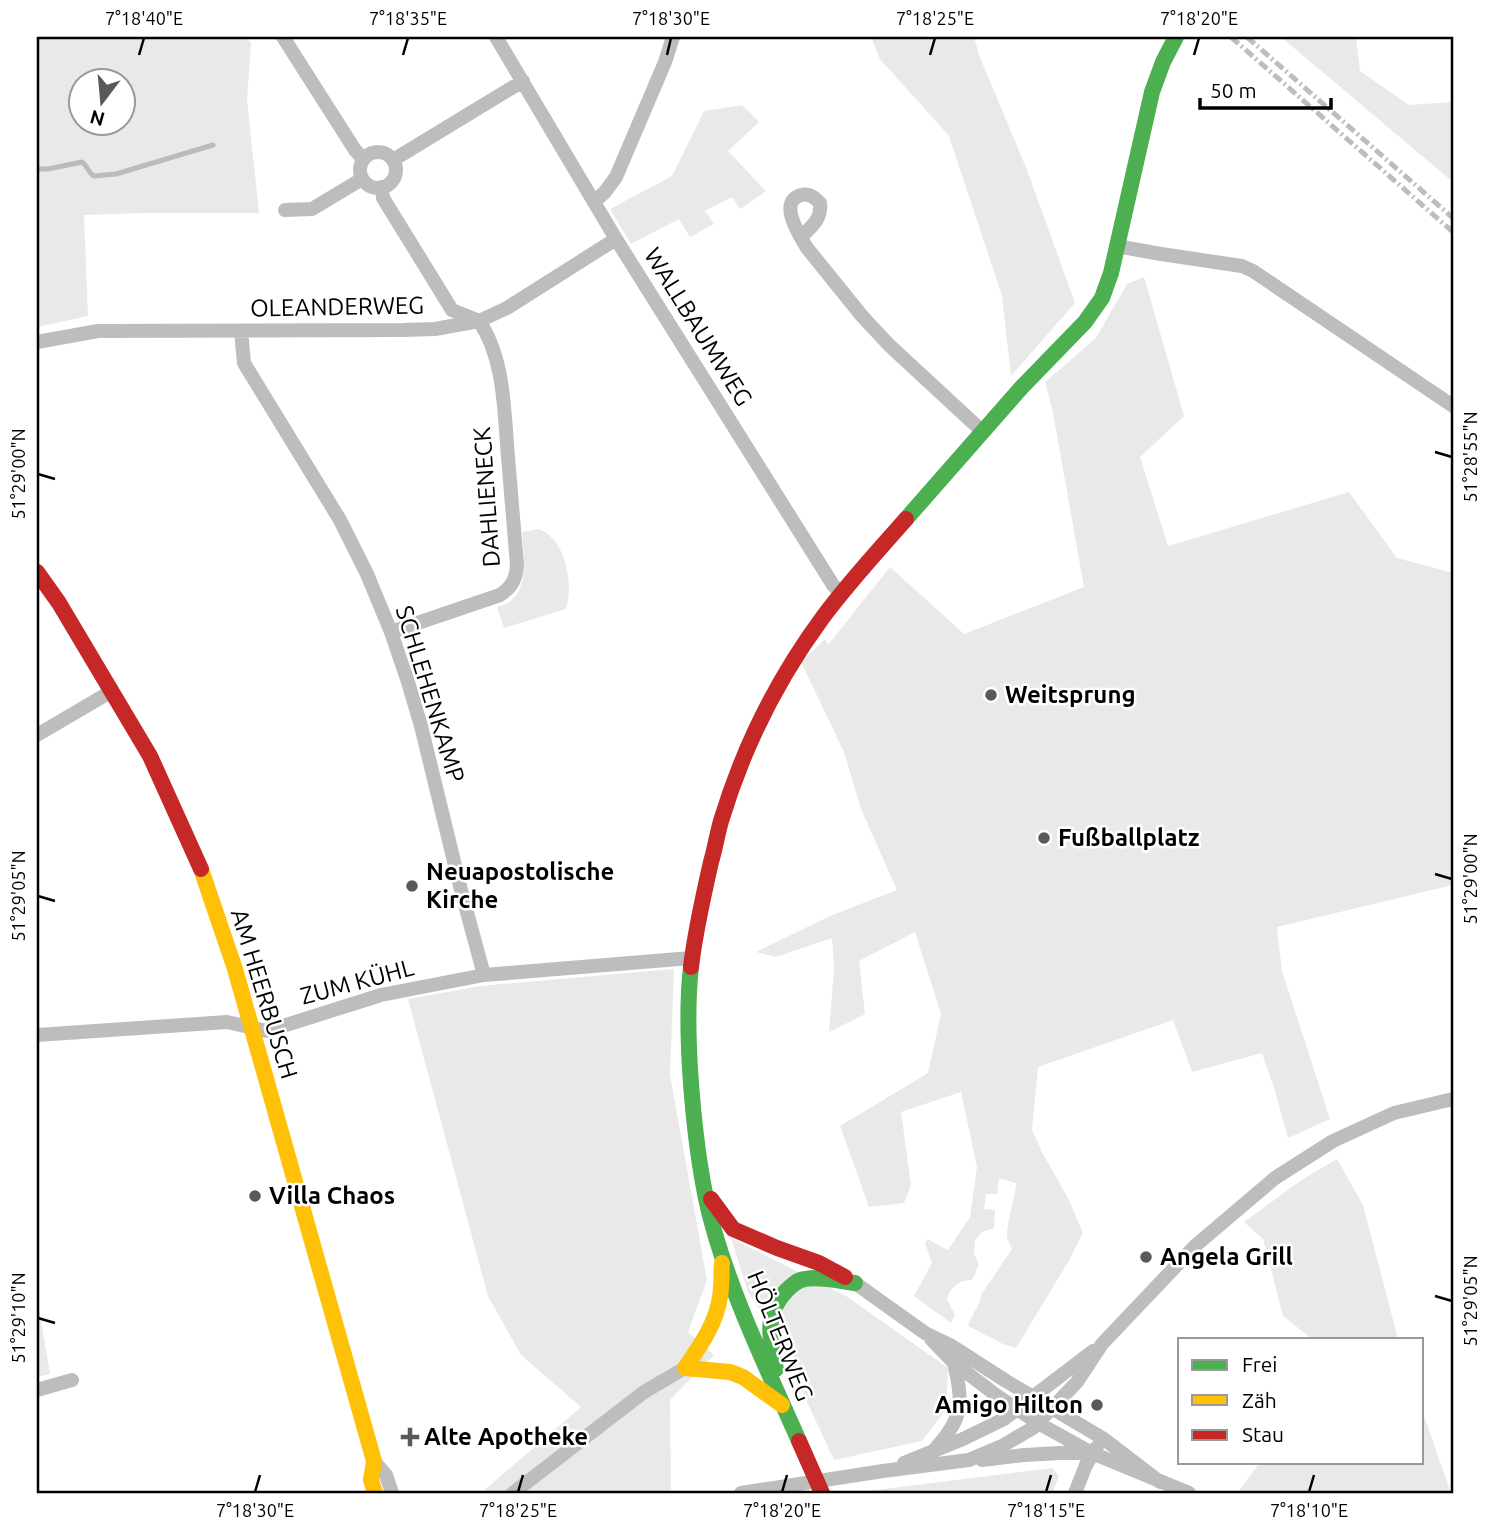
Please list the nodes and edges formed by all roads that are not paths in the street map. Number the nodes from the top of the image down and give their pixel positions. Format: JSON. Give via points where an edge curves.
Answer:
{"nodes":[{"id":1,"x":283,"y":37,"type":"edge"},
{"id":2,"x":496,"y":37,"type":"edge"},
{"id":3,"x":673,"y":37,"type":"edge"},
{"id":4,"x":1176,"y":37,"type":"edge"},
{"id":5,"x":523,"y":81,"type":"junction"},
{"id":6,"x":363,"y":159,"type":"junction"},
{"id":7,"x":393,"y":160,"type":"junction"},
{"id":8,"x":362,"y":179,"type":"junction"},
{"id":9,"x":382,"y":187,"type":"junction"},
{"id":10,"x":594,"y":202,"type":"junction"},
{"id":11,"x":285,"y":210,"type":"dead end"},
{"id":12,"x":801,"y":237,"type":"dead end"},
{"id":13,"x":616,"y":239,"type":"junction"},
{"id":14,"x":1116,"y":246,"type":"junction"},
{"id":15,"x":479,"y":321,"type":"junction"},
{"id":16,"x":241,"y":331,"type":"junction"},
{"id":17,"x":37,"y":342,"type":"edge"},
{"id":18,"x":1453,"y":406,"type":"edge"},
{"id":19,"x":983,"y":432,"type":"junction"},
{"id":20,"x":37,"y":572,"type":"edge"},
{"id":21,"x":841,"y":593,"type":"junction"},
{"id":22,"x":391,"y":632,"type":"junction"},
{"id":23,"x":113,"y":691,"type":"junction"},
{"id":24,"x":37,"y":735,"type":"edge"},
{"id":25,"x":691,"y":958,"type":"junction"},
{"id":26,"x":484,"y":975,"type":"junction"},
{"id":27,"x":251,"y":1027,"type":"junction"},
{"id":28,"x":37,"y":1035,"type":"edge"},
{"id":29,"x":1453,"y":1100,"type":"edge"},
{"id":30,"x":706,"y":1193,"type":"junction"},
{"id":31,"x":722,"y":1254,"type":"junction"},
{"id":32,"x":855,"y":1283,"type":"junction"},
{"id":33,"x":926,"y":1333,"type":"junction"},
{"id":34,"x":1102,"y":1344,"type":"junction"},
{"id":35,"x":954,"y":1363,"type":"junction"},
{"id":36,"x":685,"y":1368,"type":"junction"},
{"id":37,"x":72,"y":1380,"type":"dead end"},
{"id":38,"x":37,"y":1390,"type":"edge"},
{"id":39,"x":1033,"y":1396,"type":"junction"},
{"id":40,"x":784,"y":1406,"type":"junction"},
{"id":41,"x":1053,"y":1408,"type":"junction"},
{"id":42,"x":1017,"y":1409,"type":"junction"},
{"id":43,"x":1038,"y":1423,"type":"junction"},
{"id":44,"x":1104,"y":1438,"type":"junction"},
{"id":45,"x":935,"y":1449,"type":"junction"},
{"id":46,"x":1092,"y":1453,"type":"junction"},
{"id":47,"x":969,"y":1460,"type":"junction"},
{"id":48,"x":374,"y":1461,"type":"junction"},
{"id":49,"x":888,"y":1470,"type":"junction"},
{"id":50,"x":1160,"y":1482,"type":"junction"},
{"id":51,"x":374,"y":1493,"type":"edge"},
{"id":52,"x":392,"y":1493,"type":"edge"},
{"id":53,"x":513,"y":1493,"type":"edge"},
{"id":54,"x":741,"y":1493,"type":"edge"},
{"id":55,"x":822,"y":1493,"type":"edge"},
{"id":56,"x":1075,"y":1493,"type":"edge"},
{"id":57,"x":1189,"y":1493,"type":"edge"}],
"edges":[{"from":1,"to":6,"type":"street"},
{"from":2,"to":5,"type":"street","name":"WALLBAUMWEG"},
{"from":3,"to":10,"type":"street","via":[[616,177]]},
{"from":4,"to":14,"type":"street","name":"HÖLTERWEG","via":[[1152,92]]},
{"from":5,"to":7,"type":"street"},
{"from":5,"to":10,"type":"street","name":"WALLBAUMWEG"},
{"from":6,"to":7,"type":"street","via":[[379,152]]},
{"from":6,"to":8,"type":"street"},
{"from":7,"to":9,"type":"street","via":[[395,177]]},
{"from":8,"to":9,"type":"street","via":[[371,187]]},
{"from":8,"to":11,"type":"street","via":[[312,209]]},
{"from":9,"to":15,"type":"street","via":[[383,198],[452,310]]},
{"from":10,"to":13,"type":"street","name":"WALLBAUMWEG"},
{"from":12,"to":19,"type":"street","via":[[862,316]]},
{"from":13,"to":15,"type":"street","name":"OLEANDERWEG"},
{"from":13,"to":21,"type":"street","name":"WALLBAUMWEG"},
{"from":14,"to":18,"type":"street","via":[[1253,271]]},
{"from":14,"to":19,"type":"street","name":"HÖLTERWEG","via":[[1102,298],[1085,322]]},
{"from":15,"to":16,"type":"street","name":"OLEANDERWEG","via":[[435,329]]},
{"from":15,"to":22,"type":"street","name":"DAHLIENECK","via":[[487,332],[503,398],[516,575],[500,595]]},
{"from":16,"to":17,"type":"street","name":"OLEANDERWEG","via":[[98,331]]},
{"from":16,"to":22,"type":"street","name":"SCHLEHENKAMP","via":[[244,363],[340,520]]},
{"from":19,"to":21,"type":"street","name":"HÖLTERWEG"},
{"from":20,"to":23,"type":"street","name":"AM HEERBUSCH"},
{"from":21,"to":25,"type":"street","name":"HÖLTERWEG","via":[[794,660],[742,764],[722,820]]},
{"from":22,"to":26,"type":"street","name":"SCHLEHENKAMP","via":[[421,726]]},
{"from":23,"to":24,"type":"street"},
{"from":23,"to":27,"type":"street","name":"AM HEERBUSCH","via":[[150,755],[200,866]]},
{"from":25,"to":26,"type":"street","name":"ZUM KÜHL"},
{"from":25,"to":30,"type":"street","name":"HÖLTERWEG","via":[[692,1087]]},
{"from":26,"to":27,"type":"street","name":"ZUM KÜHL","via":[[382,995],[267,1031]]},
{"from":27,"to":28,"type":"street","name":"ZUM KÜHL","via":[[227,1022]]},
{"from":27,"to":48,"type":"street","name":"AM HEERBUSCH"},
{"from":29,"to":34,"type":"street","via":[[1394,1113],[1333,1141],[1275,1178],[1195,1245]]},
{"from":30,"to":31,"type":"street","name":"HÖLTERWEG"},
{"from":30,"to":32,"type":"street","via":[[733,1230],[819,1263]]},
{"from":31,"to":36,"type":"street","via":[[715,1317]]},
{"from":31,"to":40,"type":"street","name":"HÖLTERWEG"},
{"from":32,"to":33,"type":"street"},
{"from":32,"to":40,"type":"street","via":[[798,1280],[772,1309],[770,1339]]},
{"from":33,"to":35,"type":"street"},
{"from":33,"to":39,"type":"street"},
{"from":34,"to":39,"type":"street"},
{"from":34,"to":41,"type":"street"},
{"from":35,"to":42,"type":"street"},
{"from":35,"to":45,"type":"street","via":[[961,1404],[954,1424]]},
{"from":36,"to":40,"type":"street","via":[[730,1372]]},
{"from":36,"to":53,"type":"street","via":[[644,1392]]},
{"from":37,"to":38,"type":"street"},
{"from":39,"to":41,"type":"street"},
{"from":39,"to":42,"type":"street"},
{"from":40,"to":55,"type":"street","name":"HÖLTERWEG","bridge":true},
{"from":41,"to":43,"type":"street"},
{"from":41,"to":44,"type":"street"},
{"from":42,"to":43,"type":"street"},
{"from":42,"to":45,"type":"street"},
{"from":43,"to":46,"type":"street"},
{"from":43,"to":47,"type":"street"},
{"from":44,"to":46,"type":"street"},
{"from":44,"to":50,"type":"street"},
{"from":45,"to":49,"type":"street"},
{"from":46,"to":47,"type":"street"},
{"from":46,"to":50,"type":"street"},
{"from":46,"to":56,"type":"street"},
{"from":47,"to":49,"type":"street"},
{"from":48,"to":51,"type":"street","name":"AM HEERBUSCH"},
{"from":48,"to":52,"type":"street","name":"AM HEERBUSCH","via":[[386,1475]]},
{"from":49,"to":54,"type":"street"},
{"from":50,"to":57,"type":"street"}]}
